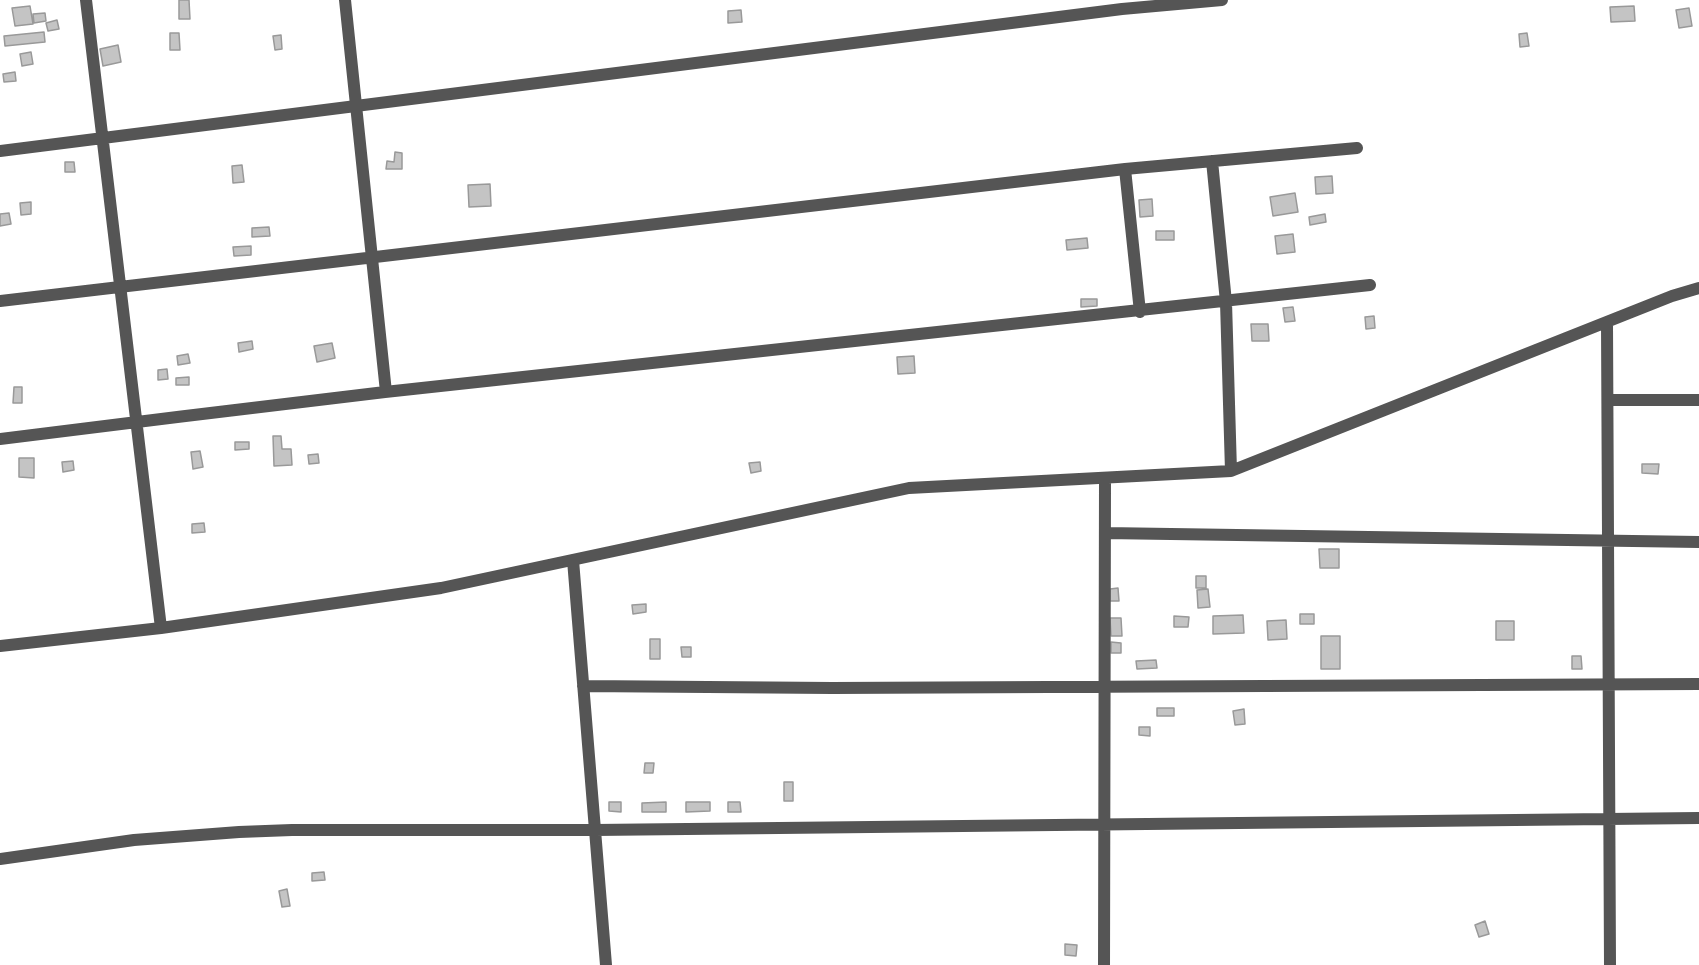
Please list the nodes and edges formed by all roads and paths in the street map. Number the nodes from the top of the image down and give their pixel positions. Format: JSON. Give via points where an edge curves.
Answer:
{"nodes":[{"id":1,"x":87,"y":0,"type":"edge"},
{"id":2,"x":345,"y":0,"type":"edge"},
{"id":3,"x":1222,"y":0,"type":"edge"},
{"id":4,"x":356,"y":106,"type":"junction"},
{"id":5,"x":102,"y":138,"type":"junction"},
{"id":6,"x":1356,"y":148,"type":"dead end"},
{"id":7,"x":0,"y":151,"type":"edge"},
{"id":8,"x":1212,"y":161,"type":"junction"},
{"id":9,"x":1125,"y":169,"type":"junction"},
{"id":10,"x":372,"y":258,"type":"junction"},
{"id":11,"x":1370,"y":285,"type":"dead end"},
{"id":12,"x":120,"y":287,"type":"junction"},
{"id":13,"x":1699,"y":288,"type":"edge"},
{"id":14,"x":0,"y":302,"type":"edge"},
{"id":15,"x":1226,"y":302,"type":"junction"},
{"id":16,"x":1140,"y":312,"type":"junction"},
{"id":17,"x":1607,"y":323,"type":"junction"},
{"id":18,"x":386,"y":392,"type":"junction"},
{"id":19,"x":1608,"y":400,"type":"junction"},
{"id":20,"x":1699,"y":400,"type":"edge"},
{"id":21,"x":136,"y":422,"type":"junction"},
{"id":22,"x":0,"y":439,"type":"edge"},
{"id":23,"x":1231,"y":471,"type":"junction"},
{"id":24,"x":1105,"y":479,"type":"junction"},
{"id":25,"x":1105,"y":533,"type":"junction"},
{"id":26,"x":1608,"y":540,"type":"junction"},
{"id":27,"x":1699,"y":542,"type":"edge"},
{"id":28,"x":573,"y":560,"type":"junction"},
{"id":29,"x":161,"y":628,"type":"junction"},
{"id":30,"x":0,"y":646,"type":"edge"},
{"id":31,"x":1609,"y":684,"type":"junction"},
{"id":32,"x":1699,"y":684,"type":"edge"},
{"id":33,"x":583,"y":686,"type":"junction"},
{"id":34,"x":1104,"y":687,"type":"junction"},
{"id":35,"x":1699,"y":818,"type":"edge"},
{"id":36,"x":1610,"y":819,"type":"junction"},
{"id":37,"x":1104,"y":824,"type":"junction"},
{"id":38,"x":595,"y":830,"type":"junction"},
{"id":39,"x":0,"y":859,"type":"edge"},
{"id":40,"x":606,"y":965,"type":"edge"},
{"id":41,"x":1104,"y":965,"type":"edge"},
{"id":42,"x":1610,"y":965,"type":"edge"}],
"edges":[{"from":1,"to":5,"type":"street"},
{"from":2,"to":4,"type":"street"},
{"from":3,"to":4,"type":"street","via":[[1122,9]]},
{"from":4,"to":5,"type":"street"},
{"from":4,"to":10,"type":"street"},
{"from":5,"to":7,"type":"street"},
{"from":5,"to":12,"type":"street"},
{"from":6,"to":8,"type":"street"},
{"from":8,"to":9,"type":"street"},
{"from":8,"to":15,"type":"street"},
{"from":9,"to":10,"type":"street"},
{"from":9,"to":16,"type":"street"},
{"from":10,"to":12,"type":"street"},
{"from":10,"to":18,"type":"street"},
{"from":11,"to":15,"type":"street"},
{"from":12,"to":14,"type":"street"},
{"from":12,"to":21,"type":"street"},
{"from":13,"to":17,"type":"street"},
{"from":15,"to":16,"type":"street"},
{"from":15,"to":23,"type":"street"},
{"from":16,"to":18,"type":"street"},
{"from":17,"to":19,"type":"street"},
{"from":17,"to":23,"type":"street"},
{"from":18,"to":21,"type":"street"},
{"from":19,"to":20,"type":"street"},
{"from":19,"to":26,"type":"street"},
{"from":21,"to":22,"type":"street"},
{"from":21,"to":29,"type":"street"},
{"from":23,"to":24,"type":"street"},
{"from":24,"to":25,"type":"street"},
{"from":24,"to":28,"type":"street","via":[[909,488]]},
{"from":25,"to":26,"type":"street"},
{"from":25,"to":34,"type":"street"},
{"from":26,"to":27,"type":"street"},
{"from":26,"to":31,"type":"street"},
{"from":28,"to":29,"type":"street","via":[[441,588]]},
{"from":28,"to":33,"type":"street"},
{"from":29,"to":30,"type":"street"},
{"from":31,"to":32,"type":"street"},
{"from":31,"to":34,"type":"street"},
{"from":31,"to":36,"type":"street"},
{"from":33,"to":34,"type":"street"},
{"from":33,"to":38,"type":"street"},
{"from":34,"to":37,"type":"street"},
{"from":35,"to":36,"type":"street"},
{"from":36,"to":37,"type":"street"},
{"from":36,"to":42,"type":"street"},
{"from":37,"to":38,"type":"street"},
{"from":37,"to":41,"type":"street"},
{"from":38,"to":39,"type":"street","via":[[239,832],[134,840]]},
{"from":38,"to":40,"type":"street"}]}
